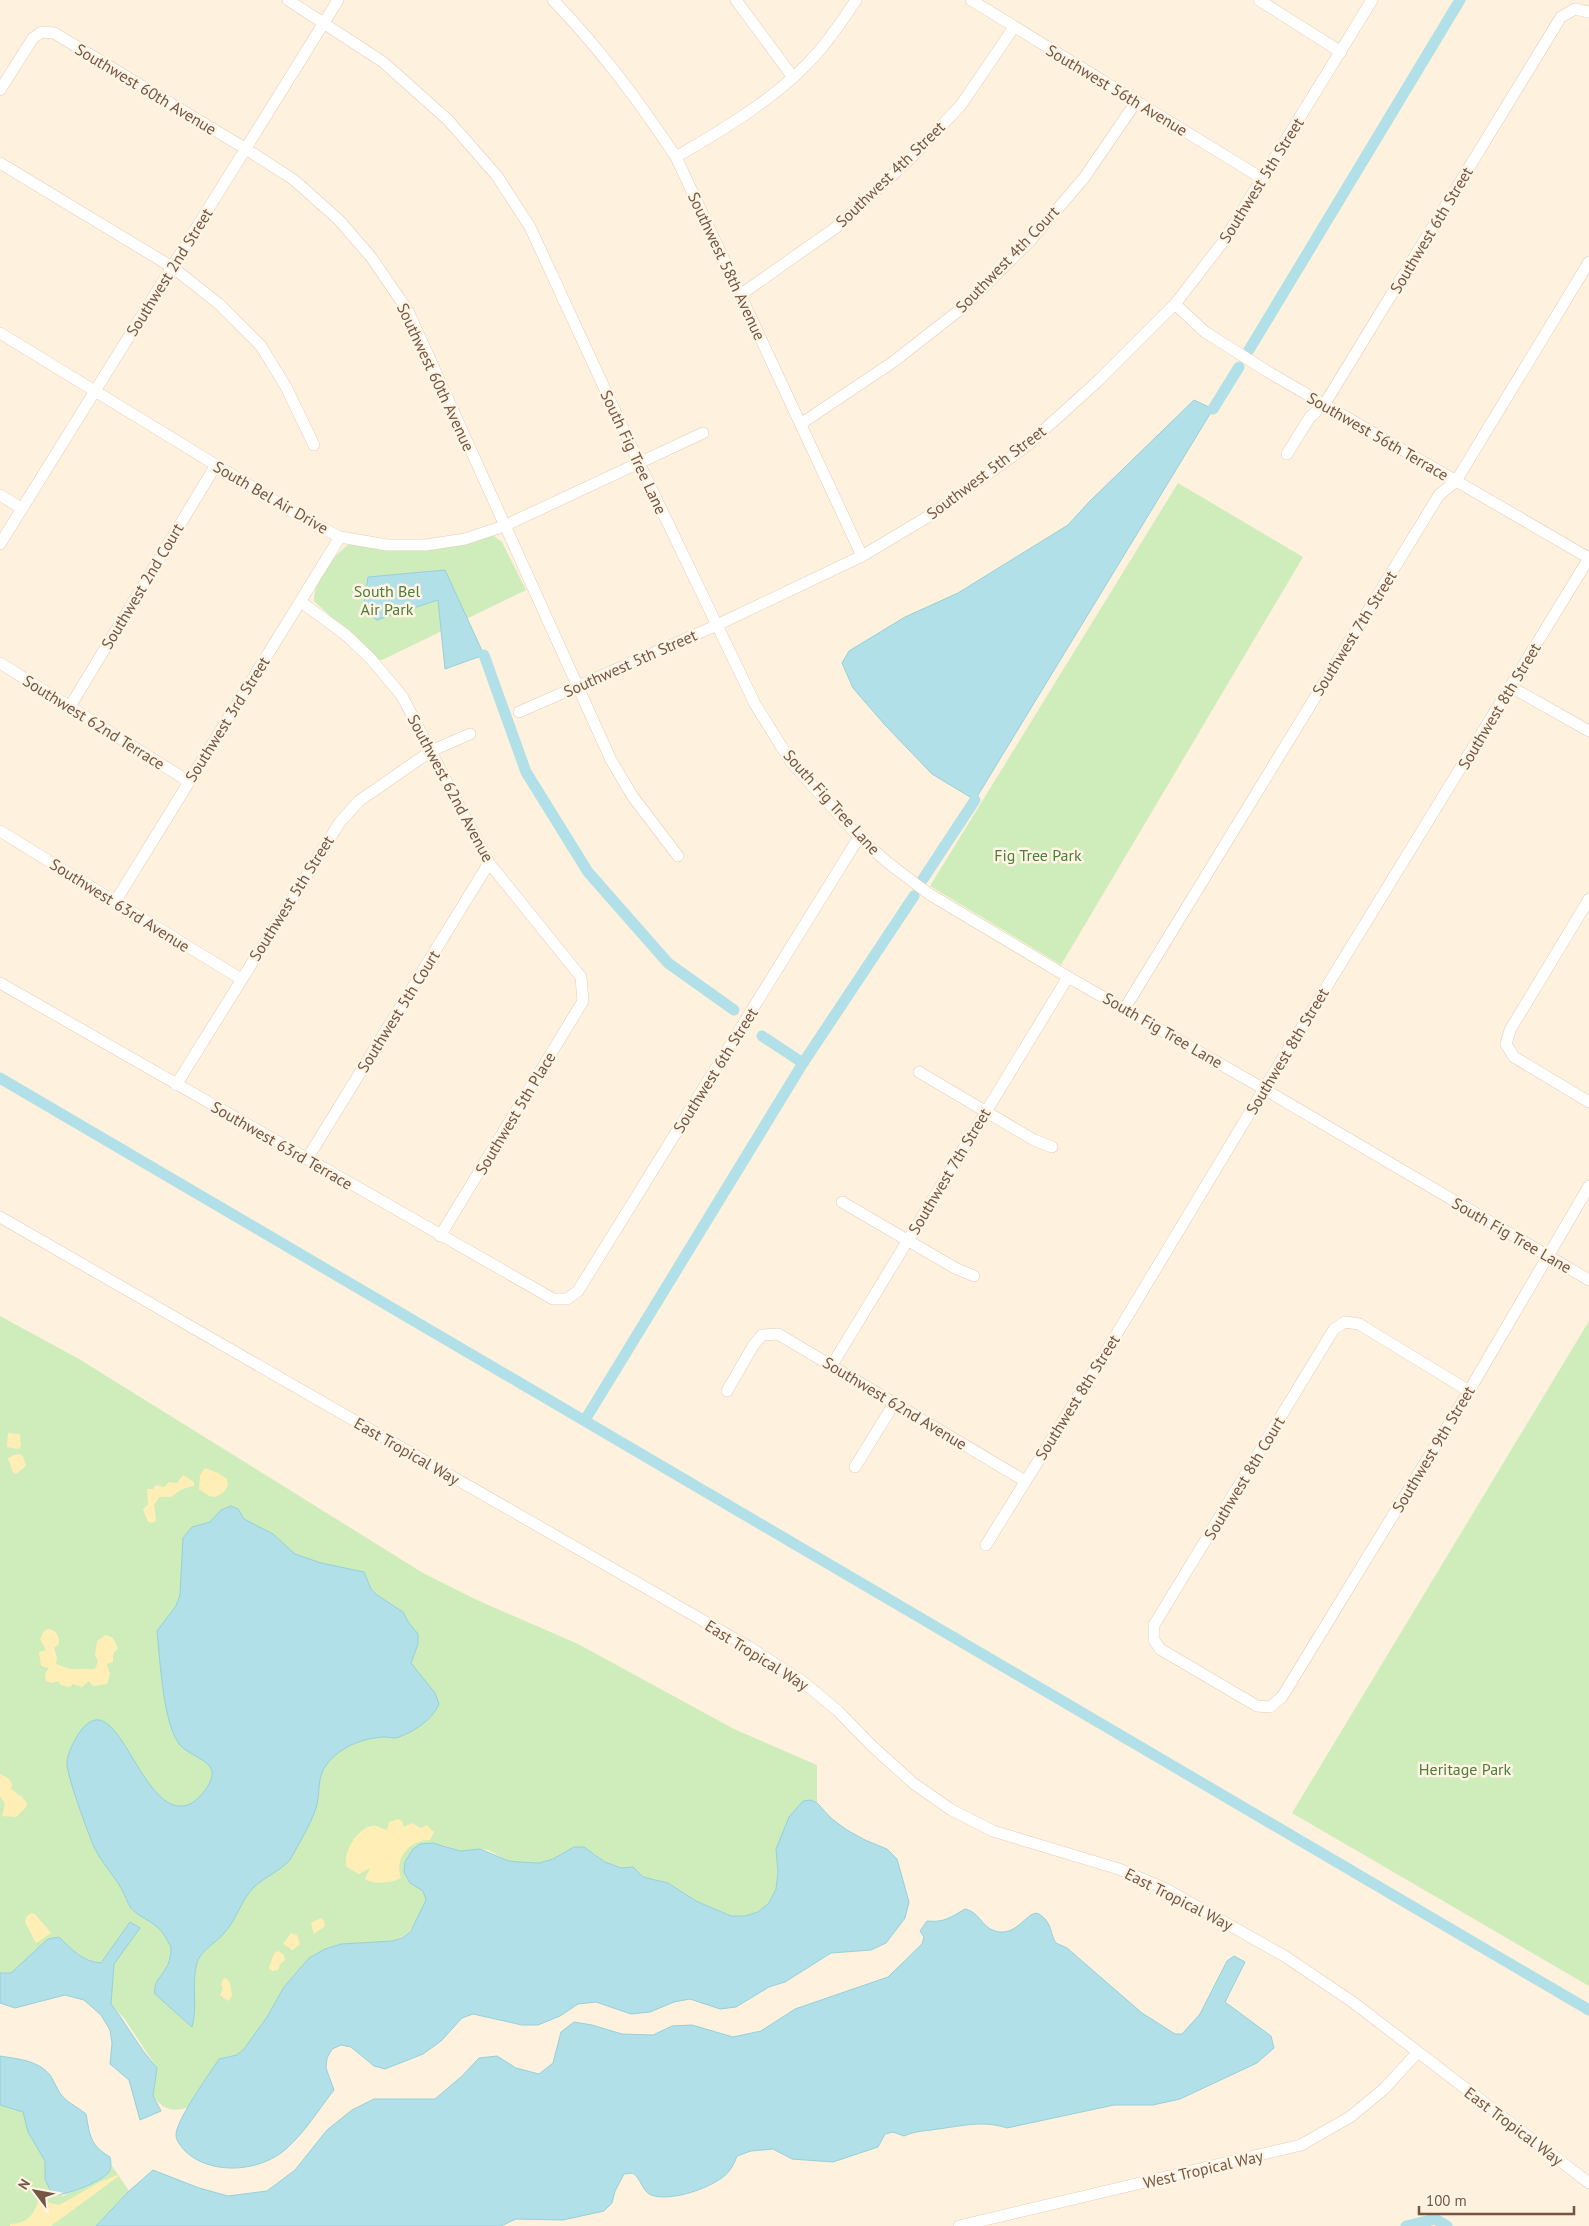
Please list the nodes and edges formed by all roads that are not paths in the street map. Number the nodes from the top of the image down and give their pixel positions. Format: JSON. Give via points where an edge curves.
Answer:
{"nodes":[{"id":1,"x":288,"y":0,"type":"edge"},
{"id":2,"x":338,"y":0,"type":"edge"},
{"id":3,"x":553,"y":0,"type":"edge"},
{"id":4,"x":736,"y":0,"type":"edge"},
{"id":5,"x":856,"y":0,"type":"edge"},
{"id":6,"x":971,"y":0,"type":"edge"},
{"id":7,"x":1259,"y":0,"type":"edge"},
{"id":8,"x":1372,"y":0,"type":"edge"},
{"id":9,"x":1589,"y":12,"type":"edge"},
{"id":10,"x":324,"y":22,"type":"junction"},
{"id":11,"x":1014,"y":27,"type":"junction"},
{"id":12,"x":1341,"y":52,"type":"junction"},
{"id":13,"x":792,"y":76,"type":"junction"},
{"id":14,"x":0,"y":90,"type":"edge"},
{"id":15,"x":1136,"y":102,"type":"junction"},
{"id":16,"x":246,"y":149,"type":"junction"},
{"id":17,"x":676,"y":157,"type":"junction"},
{"id":18,"x":0,"y":163,"type":"edge"},
{"id":19,"x":1263,"y":179,"type":"junction"},
{"id":20,"x":1589,"y":262,"type":"edge"},
{"id":21,"x":172,"y":267,"type":"junction"},
{"id":22,"x":740,"y":294,"type":"junction"},
{"id":23,"x":1175,"y":304,"type":"junction"},
{"id":24,"x":0,"y":333,"type":"edge"},
{"id":25,"x":96,"y":391,"type":"junction"},
{"id":26,"x":1324,"y":405,"type":"junction"},
{"id":27,"x":802,"y":423,"type":"junction"},
{"id":28,"x":703,"y":433,"type":"dead end"},
{"id":29,"x":314,"y":445,"type":"dead end"},
{"id":30,"x":1287,"y":454,"type":"dead end"},
{"id":31,"x":638,"y":463,"type":"junction"},
{"id":32,"x":216,"y":465,"type":"junction"},
{"id":33,"x":1456,"y":481,"type":"junction"},
{"id":34,"x":0,"y":495,"type":"edge"},
{"id":35,"x":21,"y":508,"type":"junction"},
{"id":36,"x":504,"y":526,"type":"junction"},
{"id":37,"x":340,"y":537,"type":"junction"},
{"id":38,"x":0,"y":544,"type":"edge"},
{"id":39,"x":862,"y":556,"type":"junction"},
{"id":40,"x":1589,"y":558,"type":"edge"},
{"id":41,"x":301,"y":602,"type":"junction"},
{"id":42,"x":716,"y":626,"type":"junction"},
{"id":43,"x":0,"y":663,"type":"edge"},
{"id":44,"x":576,"y":686,"type":"junction"},
{"id":45,"x":1511,"y":687,"type":"junction"},
{"id":46,"x":69,"y":708,"type":"junction"},
{"id":47,"x":519,"y":712,"type":"dead end"},
{"id":48,"x":1589,"y":732,"type":"edge"},
{"id":49,"x":470,"y":734,"type":"dead end"},
{"id":50,"x":431,"y":751,"type":"junction"},
{"id":51,"x":188,"y":781,"type":"junction"},
{"id":52,"x":0,"y":831,"type":"edge"},
{"id":53,"x":859,"y":837,"type":"junction"},
{"id":54,"x":678,"y":856,"type":"dead end"},
{"id":55,"x":489,"y":863,"type":"junction"},
{"id":56,"x":1589,"y":899,"type":"edge"},
{"id":57,"x":115,"y":902,"type":"junction"},
{"id":58,"x":1068,"y":977,"type":"junction"},
{"id":59,"x":241,"y":979,"type":"junction"},
{"id":60,"x":0,"y":983,"type":"edge"},
{"id":61,"x":583,"y":989,"type":"joint"},
{"id":62,"x":1125,"y":1008,"type":"junction"},
{"id":63,"x":919,"y":1072,"type":"dead end"},
{"id":64,"x":176,"y":1085,"type":"junction"},
{"id":65,"x":1264,"y":1089,"type":"junction"},
{"id":66,"x":1589,"y":1102,"type":"edge"},
{"id":67,"x":985,"y":1110,"type":"junction"},
{"id":68,"x":1052,"y":1147,"type":"dead end"},
{"id":69,"x":307,"y":1160,"type":"junction"},
{"id":70,"x":1589,"y":1186,"type":"edge"},
{"id":71,"x":842,"y":1202,"type":"dead end"},
{"id":72,"x":0,"y":1217,"type":"edge"},
{"id":73,"x":440,"y":1236,"type":"junction"},
{"id":74,"x":908,"y":1240,"type":"junction"},
{"id":75,"x":1547,"y":1256,"type":"junction"},
{"id":76,"x":974,"y":1276,"type":"dead end"},
{"id":77,"x":1589,"y":1280,"type":"edge"},
{"id":78,"x":567,"y":1299,"type":"joint"},
{"id":79,"x":832,"y":1365,"type":"junction"},
{"id":80,"x":726,"y":1391,"type":"dead end"},
{"id":81,"x":1469,"y":1391,"type":"junction"},
{"id":82,"x":895,"y":1402,"type":"junction"},
{"id":83,"x":854,"y":1467,"type":"dead end"},
{"id":84,"x":1025,"y":1481,"type":"junction"},
{"id":85,"x":986,"y":1545,"type":"dead end"},
{"id":86,"x":1270,"y":1707,"type":"joint"},
{"id":87,"x":1417,"y":2053,"type":"junction"},
{"id":88,"x":1589,"y":2183,"type":"edge"},
{"id":89,"x":959,"y":2226,"type":"edge"}],
"edges":[{"from":1,"to":10,"type":"street","name":"South Fig Tree Lane"},
{"from":2,"to":10,"type":"street","name":"Southwest 2nd Street"},
{"from":3,"to":17,"type":"street","name":"Southwest 58th Avenue","via":[[588,36],[636,96]]},
{"from":4,"to":13,"type":"street"},
{"from":5,"to":13,"type":"street","via":[[819,51]]},
{"from":6,"to":11,"type":"street","name":"Southwest 56th Avenue"},
{"from":7,"to":12,"type":"street"},
{"from":8,"to":12,"type":"street","name":"Southwest 5th Street"},
{"from":9,"to":26,"type":"street","name":"Southwest 6th Street","via":[[1575,9],[1561,17]]},
{"from":10,"to":16,"type":"street","name":"Southwest 2nd Street"},
{"from":10,"to":31,"type":"street","name":"South Fig Tree Lane","via":[[383,62],[419,94],[448,120],[497,176],[530,228]]},
{"from":11,"to":15,"type":"street","name":"Southwest 56th Avenue"},
{"from":11,"to":22,"type":"street","name":"Southwest 4th Street","via":[[961,105],[915,154],[838,226]]},
{"from":12,"to":19,"type":"street","name":"Southwest 5th Street"},
{"from":13,"to":17,"type":"street","via":[[747,113]]},
{"from":14,"to":16,"type":"street","name":"Southwest 60th Avenue","via":[[33,38],[42,32],[54,33]]},
{"from":15,"to":19,"type":"street","name":"Southwest 56th Avenue"},
{"from":15,"to":27,"type":"street","name":"Southwest 4th Court","via":[[1084,178],[1030,242],[966,304],[893,362]]},
{"from":16,"to":21,"type":"street","name":"Southwest 2nd Street"},
{"from":16,"to":36,"type":"street","name":"Southwest 60th Avenue","via":[[294,180],[339,220],[371,257],[408,310]]},
{"from":17,"to":22,"type":"street","name":"Southwest 58th Avenue"},
{"from":18,"to":21,"type":"street"},
{"from":19,"to":23,"type":"street","name":"Southwest 5th Street","via":[[1223,242]]},
{"from":20,"to":33,"type":"street","name":"Southwest 7th Street"},
{"from":21,"to":25,"type":"street","name":"Southwest 2nd Street"},
{"from":21,"to":29,"type":"street","via":[[219,304],[261,346],[286,387]]},
{"from":22,"to":27,"type":"street","name":"Southwest 58th Avenue"},
{"from":23,"to":26,"type":"street","name":"Southwest 56th Terrace","via":[[1205,332]]},
{"from":23,"to":39,"type":"street","name":"Southwest 5th Street","via":[[1099,380],[1024,448],[929,516]]},
{"from":24,"to":25,"type":"street","name":"South Bel Air Drive"},
{"from":25,"to":32,"type":"street","name":"South Bel Air Drive"},
{"from":25,"to":35,"type":"street","name":"Southwest 2nd Street"},
{"from":26,"to":30,"type":"street","name":"Southwest 6th Street","via":[[1310,417]]},
{"from":26,"to":33,"type":"street","name":"Southwest 56th Terrace"},
{"from":27,"to":39,"type":"street","name":"Southwest 58th Avenue"},
{"from":28,"to":31,"type":"street","name":"South Bel Air Drive"},
{"from":31,"to":36,"type":"street","name":"South Bel Air Drive"},
{"from":31,"to":42,"type":"street","name":"South Fig Tree Lane"},
{"from":32,"to":37,"type":"street","name":"South Bel Air Drive"},
{"from":32,"to":46,"type":"street","name":"Southwest 2nd Court"},
{"from":33,"to":40,"type":"street","name":"Southwest 56th Terrace"},
{"from":33,"to":62,"type":"street","name":"Southwest 7th Street","via":[[1439,494]]},
{"from":34,"to":35,"type":"street"},
{"from":35,"to":38,"type":"street","name":"Southwest 2nd Street"},
{"from":36,"to":37,"type":"street","name":"South Bel Air Drive","via":[[465,539],[426,545],[387,545]]},
{"from":36,"to":44,"type":"street","name":"Southwest 60th Avenue"},
{"from":37,"to":41,"type":"street","name":"Southwest 3rd Street"},
{"from":39,"to":42,"type":"street","name":"Southwest 5th Street"},
{"from":40,"to":45,"type":"street","name":"Southwest 8th Street"},
{"from":41,"to":50,"type":"street","name":"Southwest 62nd Avenue","via":[[346,635],[371,659],[402,696]]},
{"from":41,"to":51,"type":"street","name":"Southwest 3rd Street"},
{"from":42,"to":44,"type":"street","name":"Southwest 5th Street"},
{"from":42,"to":53,"type":"street","name":"South Fig Tree Lane","via":[[755,704],[790,762]]},
{"from":43,"to":46,"type":"street","name":"Southwest 62nd Terrace"},
{"from":44,"to":47,"type":"street","name":"Southwest 5th Street"},
{"from":44,"to":54,"type":"street","name":"Southwest 60th Avenue","via":[[611,760],[633,797]]},
{"from":45,"to":48,"type":"street"},
{"from":45,"to":65,"type":"street","name":"Southwest 8th Street"},
{"from":46,"to":51,"type":"street","name":"Southwest 62nd Terrace"},
{"from":49,"to":50,"type":"street","name":"Southwest 5th Street"},
{"from":50,"to":55,"type":"street","name":"Southwest 62nd Avenue"},
{"from":50,"to":59,"type":"street","name":"Southwest 5th Street","via":[[359,801],[340,822]]},
{"from":51,"to":57,"type":"street","name":"Southwest 3rd Street"},
{"from":52,"to":57,"type":"street","name":"Southwest 63rd Avenue"},
{"from":53,"to":58,"type":"street","name":"South Fig Tree Lane","via":[[929,894]]},
{"from":53,"to":78,"type":"street","name":"Southwest 6th Street","via":[[578,1291]]},
{"from":55,"to":61,"type":"street","name":"Southwest 62nd Avenue","via":[[581,977]]},
{"from":55,"to":69,"type":"street","name":"Southwest 5th Court"},
{"from":56,"to":66,"type":"street","via":[[1510,1030],[1506,1044],[1514,1057]]},
{"from":57,"to":59,"type":"street","name":"Southwest 63rd Avenue"},
{"from":58,"to":62,"type":"street","name":"South Fig Tree Lane"},
{"from":58,"to":67,"type":"street","name":"Southwest 7th Street"},
{"from":59,"to":64,"type":"street","name":"Southwest 5th Street"},
{"from":60,"to":64,"type":"street","name":"Southwest 63rd Terrace"},
{"from":61,"to":73,"type":"street","name":"Southwest 5th Place","via":[[583,1001]]},
{"from":62,"to":65,"type":"street","name":"South Fig Tree Lane"},
{"from":63,"to":67,"type":"street"},
{"from":64,"to":69,"type":"street","name":"Southwest 63rd Terrace"},
{"from":65,"to":75,"type":"street","name":"South Fig Tree Lane"},
{"from":65,"to":84,"type":"street","name":"Southwest 8th Street"},
{"from":67,"to":68,"type":"street","via":[[1034,1140]]},
{"from":67,"to":74,"type":"street","name":"Southwest 7th Street"},
{"from":69,"to":73,"type":"street","name":"Southwest 63rd Terrace"},
{"from":70,"to":75,"type":"street","name":"Southwest 9th Street"},
{"from":71,"to":74,"type":"street"},
{"from":72,"to":87,"type":"street","name":"East Tropical Way","via":[[749,1647],[802,1681],[913,1783],[950,1808],[993,1831],[1119,1869],[1166,1890],[1286,1957]]},
{"from":73,"to":78,"type":"street","name":"Southwest 63rd Terrace","via":[[553,1299]]},
{"from":74,"to":76,"type":"street"},
{"from":74,"to":79,"type":"street","name":"Southwest 7th Street"},
{"from":75,"to":77,"type":"street","name":"South Fig Tree Lane"},
{"from":75,"to":81,"type":"street","name":"Southwest 9th Street"},
{"from":79,"to":80,"type":"street","name":"Southwest 62nd Avenue","via":[[778,1334],[762,1335]]},
{"from":79,"to":82,"type":"street","name":"Southwest 62nd Avenue"},
{"from":81,"to":86,"type":"street","name":"Southwest 9th Street","via":[[1282,1697]]},
{"from":81,"to":86,"type":"street","name":"Southwest 8th Court","via":[[1359,1324],[1345,1322],[1334,1329],[1154,1625],[1154,1640],[1160,1649],[1257,1706]]},
{"from":82,"to":83,"type":"street"},
{"from":82,"to":84,"type":"street","name":"Southwest 62nd Avenue"},
{"from":84,"to":85,"type":"street","name":"Southwest 8th Street"},
{"from":87,"to":88,"type":"street","name":"East Tropical Way"},
{"from":87,"to":89,"type":"street","name":"West Tropical Way","via":[[1384,2089],[1350,2117],[1301,2145]]}]}
